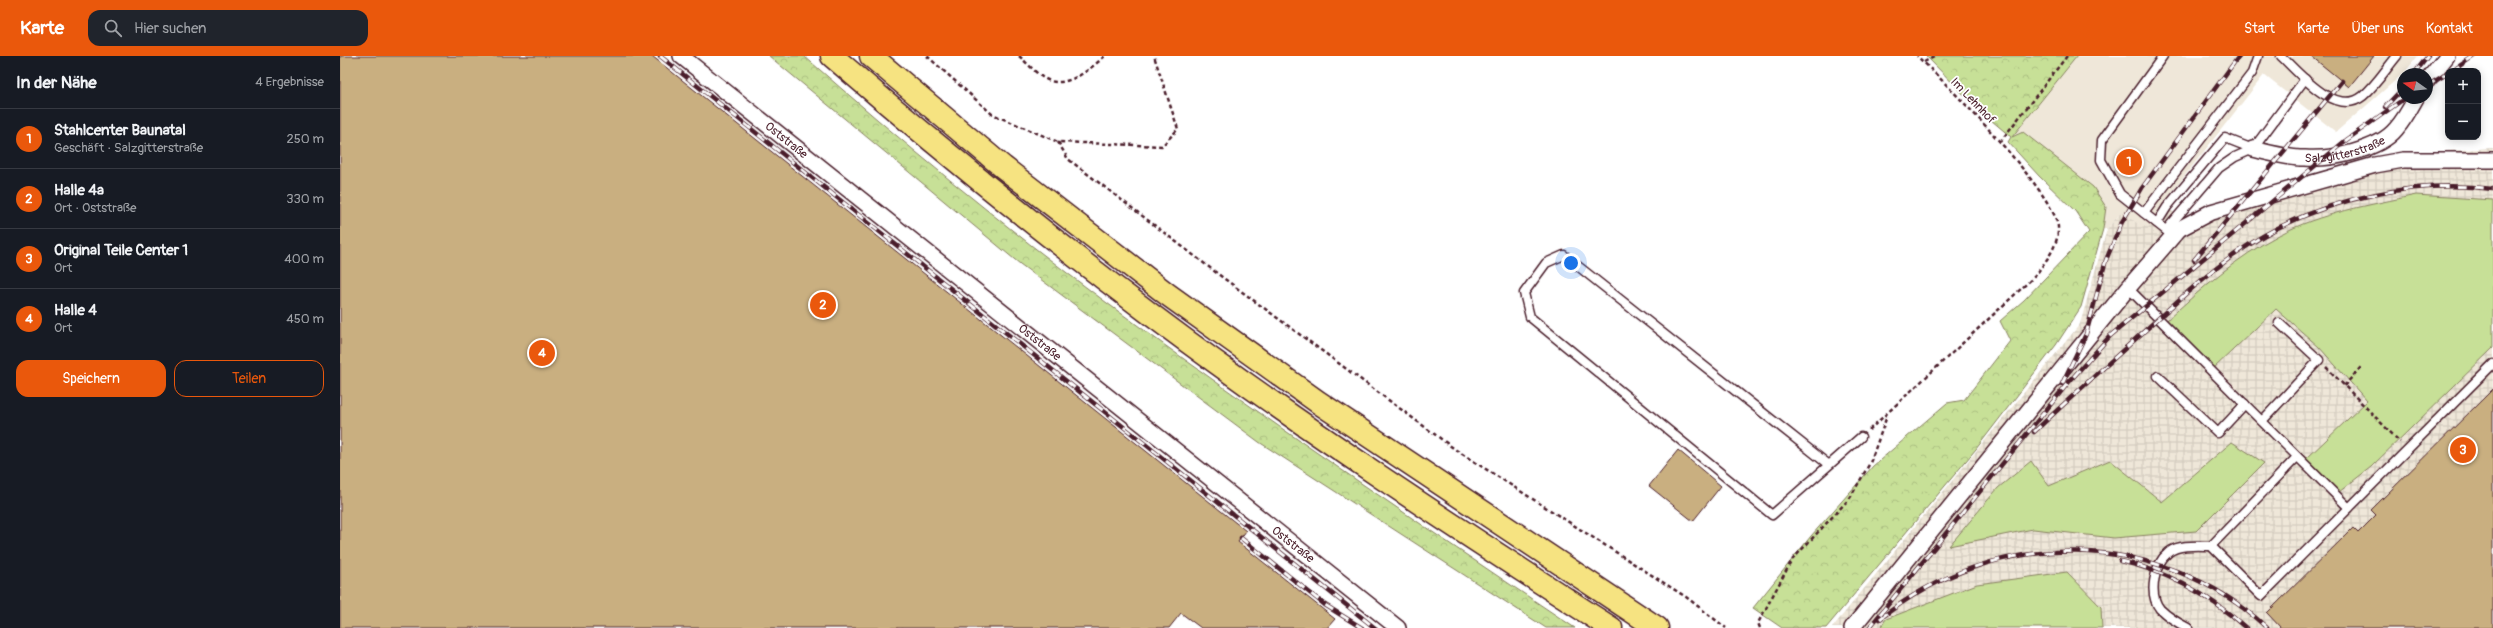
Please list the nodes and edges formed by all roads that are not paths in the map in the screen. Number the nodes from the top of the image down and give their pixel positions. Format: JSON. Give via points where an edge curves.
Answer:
{"nodes":[{"id":1,"x":681,"y":56,"type":"edge"},
{"id":2,"x":832,"y":56,"type":"edge"},
{"id":3,"x":871,"y":56,"type":"edge"},
{"id":4,"x":2163,"y":56,"type":"edge"},
{"id":5,"x":2258,"y":56,"type":"edge"},
{"id":6,"x":2281,"y":56,"type":"edge"},
{"id":7,"x":2397,"y":56,"type":"edge"},
{"id":8,"x":2447,"y":56,"type":"edge"},
{"id":9,"x":2433,"y":74,"type":"edge"},
{"id":10,"x":2305,"y":79,"type":"junction"},
{"id":11,"x":2412,"y":104,"type":"edge"},
{"id":12,"x":2253,"y":149,"type":"junction"},
{"id":13,"x":2493,"y":160,"type":"edge"},
{"id":14,"x":2144,"y":213,"type":"junction"},
{"id":15,"x":2157,"y":224,"type":"junction"},
{"id":16,"x":2169,"y":233,"type":"junction"},
{"id":17,"x":2128,"y":288,"type":"junction"},
{"id":18,"x":2279,"y":323,"type":"dead end"},
{"id":19,"x":2493,"y":364,"type":"edge"},
{"id":20,"x":2158,"y":376,"type":"dead end"},
{"id":21,"x":2245,"y":404,"type":"junction"},
{"id":22,"x":2262,"y":421,"type":"junction"},
{"id":23,"x":1861,"y":437,"type":"road end"},
{"id":24,"x":2297,"y":457,"type":"junction"},
{"id":25,"x":1829,"y":465,"type":"junction"},
{"id":26,"x":2348,"y":508,"type":"junction"},
{"id":27,"x":2211,"y":546,"type":"junction"},
{"id":28,"x":1398,"y":628,"type":"edge"},
{"id":29,"x":1611,"y":628,"type":"edge"},
{"id":30,"x":1657,"y":628,"type":"edge"},
{"id":31,"x":1852,"y":628,"type":"edge"},
{"id":32,"x":2188,"y":628,"type":"edge"}],
"edges":[{"from":1,"to":28,"type":"street","name":"Oststraße"},
{"from":2,"to":29,"type":"highway","via":[[972,176],[1154,317],[1451,525]]},
{"from":3,"to":30,"type":"highway","via":[[1004,167],[1167,294],[1318,402]]},
{"from":4,"to":14,"type":"lane","via":[[2102,140],[2100,160],[2120,194]]},
{"from":5,"to":14,"type":"lane","via":[[2252,73]]},
{"from":6,"to":10,"type":"lane"},
{"from":7,"to":10,"type":"lane","via":[[2363,96],[2354,101],[2342,102],[2328,98]]},
{"from":8,"to":9,"type":"street"},
{"from":10,"to":12,"type":"lane"},
{"from":11,"to":12,"type":"street","name":"Salzgitterstraße","via":[[2396,130],[2378,144],[2363,149],[2317,158],[2281,156]]},
{"from":12,"to":15,"type":"lane","via":[[2225,138],[2172,201]]},
{"from":12,"to":16,"type":"lane","via":[[2235,156],[2219,168]]},
{"from":13,"to":16,"type":"street","via":[[2403,160],[2375,165],[2211,212]]},
{"from":14,"to":15,"type":"lane"},
{"from":15,"to":16,"type":"lane"},
{"from":16,"to":17,"type":"street"},
{"from":17,"to":21,"type":"lane"},
{"from":17,"to":31,"type":"street"},
{"from":18,"to":22,"type":"lane","via":[[2319,360]]},
{"from":19,"to":26,"type":"lane"},
{"from":20,"to":21,"type":"lane","via":[[2218,433]]},
{"from":21,"to":22,"type":"lane"},
{"from":22,"to":24,"type":"lane"},
{"from":23,"to":25,"type":"lane"},
{"from":24,"to":26,"type":"lane"},
{"from":24,"to":27,"type":"lane"},
{"from":25,"to":25,"type":"lane","via":[[1564,255],[1546,263],[1524,293],[1530,317],[1772,515]]},
{"from":26,"to":27,"type":"lane","via":[[2260,596]]},
{"from":27,"to":32,"type":"lane","via":[[2188,546],[2169,552],[2156,570],[2154,590],[2159,608]]}]}
